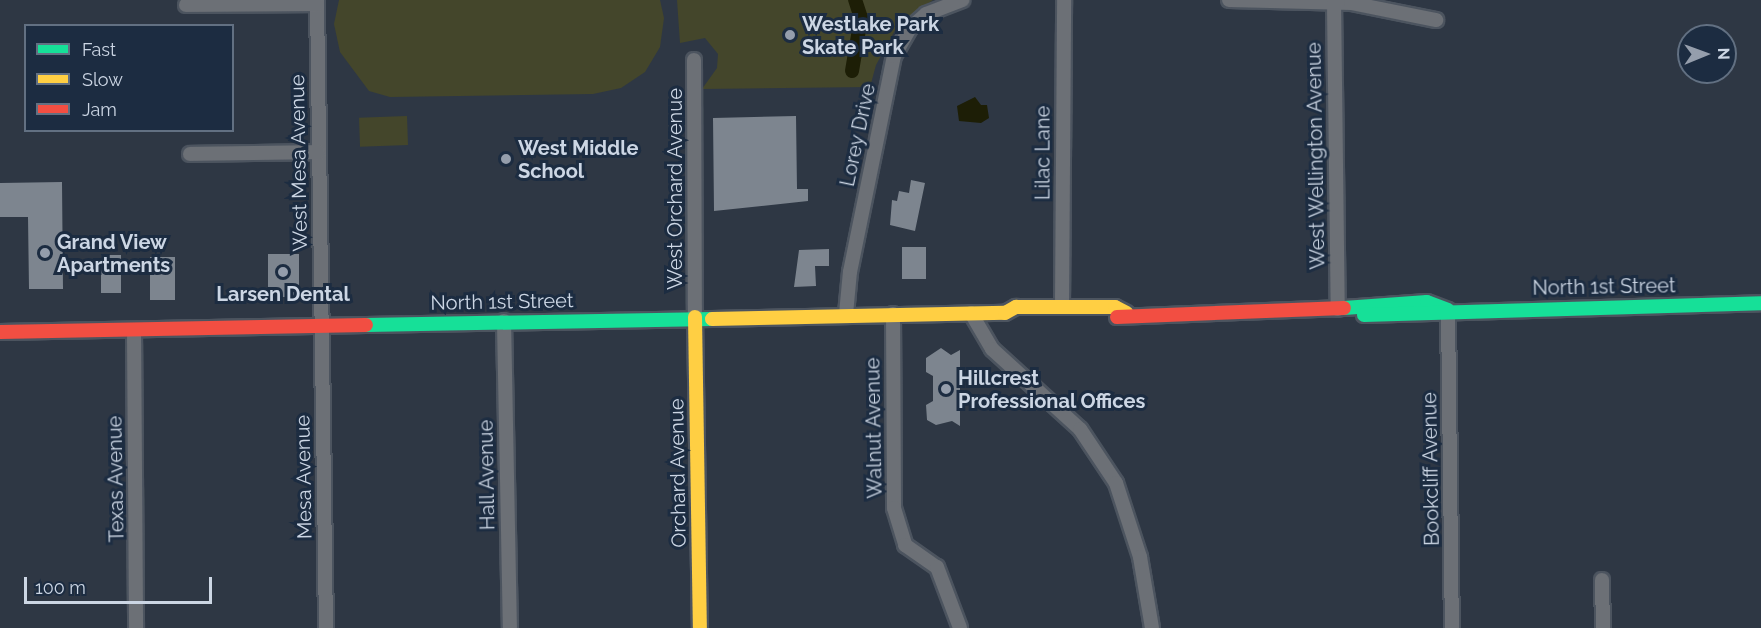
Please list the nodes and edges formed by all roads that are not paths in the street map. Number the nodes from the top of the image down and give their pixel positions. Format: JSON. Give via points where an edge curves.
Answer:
{"nodes":[{"id":1,"x":963,"y":0,"type":"edge"},
{"id":2,"x":1064,"y":0,"type":"edge"},
{"id":3,"x":1229,"y":0,"type":"edge"},
{"id":4,"x":317,"y":2,"type":"edge"},
{"id":5,"x":1334,"y":2,"type":"junction"},
{"id":6,"x":186,"y":5,"type":"dead end"},
{"id":7,"x":1436,"y":20,"type":"dead end"},
{"id":8,"x":694,"y":60,"type":"dead end"},
{"id":9,"x":318,"y":152,"type":"junction"},
{"id":10,"x":189,"y":154,"type":"dead end"},
{"id":11,"x":1761,"y":303,"type":"edge"},
{"id":12,"x":1062,"y":306,"type":"junction"},
{"id":13,"x":1338,"y":309,"type":"junction"},
{"id":14,"x":1448,"y":310,"type":"junction"},
{"id":15,"x":971,"y":313,"type":"junction"},
{"id":16,"x":1005,"y":313,"type":"junction"},
{"id":17,"x":1127,"y":313,"type":"junction"},
{"id":18,"x":846,"y":314,"type":"junction"},
{"id":19,"x":893,"y":314,"type":"junction"},
{"id":20,"x":695,"y":317,"type":"junction"},
{"id":21,"x":504,"y":321,"type":"junction"},
{"id":22,"x":321,"y":325,"type":"junction"},
{"id":23,"x":134,"y":330,"type":"junction"},
{"id":24,"x":0,"y":332,"type":"edge"},
{"id":25,"x":1602,"y":580,"type":"dead end"},
{"id":26,"x":136,"y":628,"type":"edge"},
{"id":27,"x":326,"y":628,"type":"edge"},
{"id":28,"x":510,"y":628,"type":"edge"},
{"id":29,"x":700,"y":628,"type":"edge"},
{"id":30,"x":960,"y":628,"type":"edge"},
{"id":31,"x":1152,"y":628,"type":"edge"},
{"id":32,"x":1452,"y":628,"type":"edge"},
{"id":33,"x":1603,"y":628,"type":"edge"}],
"edges":[{"from":1,"to":18,"type":"street","name":"Lorey Drive","via":[[926,14],[910,28],[894,56],[850,272]]},
{"from":2,"to":12,"type":"street","name":"Lilac Lane"},
{"from":3,"to":5,"type":"street"},
{"from":4,"to":6,"type":"street"},
{"from":4,"to":9,"type":"street","name":"West Mesa Avenue"},
{"from":5,"to":7,"type":"street"},
{"from":5,"to":13,"type":"street","name":"West Wellington Avenue"},
{"from":8,"to":20,"type":"street","name":"West Orchard Avenue"},
{"from":9,"to":10,"type":"street"},
{"from":9,"to":22,"type":"street","name":"West Mesa Avenue"},
{"from":11,"to":14,"type":"main road","name":"North 1st Street"},
{"from":12,"to":16,"type":"main road","name":"North 1st Street","via":[[1016,307]]},
{"from":12,"to":17,"type":"main road","name":"North 1st Street","via":[[1115,307]]},
{"from":13,"to":14,"type":"main road","name":"North 1st Street","via":[[1368,316],[1427,316]]},
{"from":13,"to":17,"type":"main road","name":"North 1st Street"},
{"from":14,"to":32,"type":"street","name":"Bookcliff Avenue"},
{"from":15,"to":16,"type":"main road","name":"North 1st Street"},
{"from":15,"to":19,"type":"main road","name":"North 1st Street"},
{"from":15,"to":31,"type":"street","via":[[992,349],[1080,429],[1116,483],[1140,557]]},
{"from":16,"to":17,"type":"main road","name":"North 1st Street","via":[[1015,319],[1115,318]]},
{"from":18,"to":19,"type":"main road","name":"North 1st Street"},
{"from":18,"to":20,"type":"main road","name":"North 1st Street"},
{"from":19,"to":30,"type":"street","name":"Walnut Avenue","via":[[894,508],[905,545],[937,567]]},
{"from":20,"to":21,"type":"main road","name":"North 1st Street"},
{"from":20,"to":29,"type":"main road","name":"Orchard Avenue"},
{"from":21,"to":22,"type":"main road","name":"North 1st Street"},
{"from":21,"to":28,"type":"street","name":"Hall Avenue"},
{"from":22,"to":23,"type":"main road","name":"North 1st Street"},
{"from":22,"to":27,"type":"street","name":"Mesa Avenue"},
{"from":23,"to":24,"type":"main road","name":"North 1st Street"},
{"from":23,"to":26,"type":"street","name":"Texas Avenue"},
{"from":25,"to":33,"type":"street"}]}
